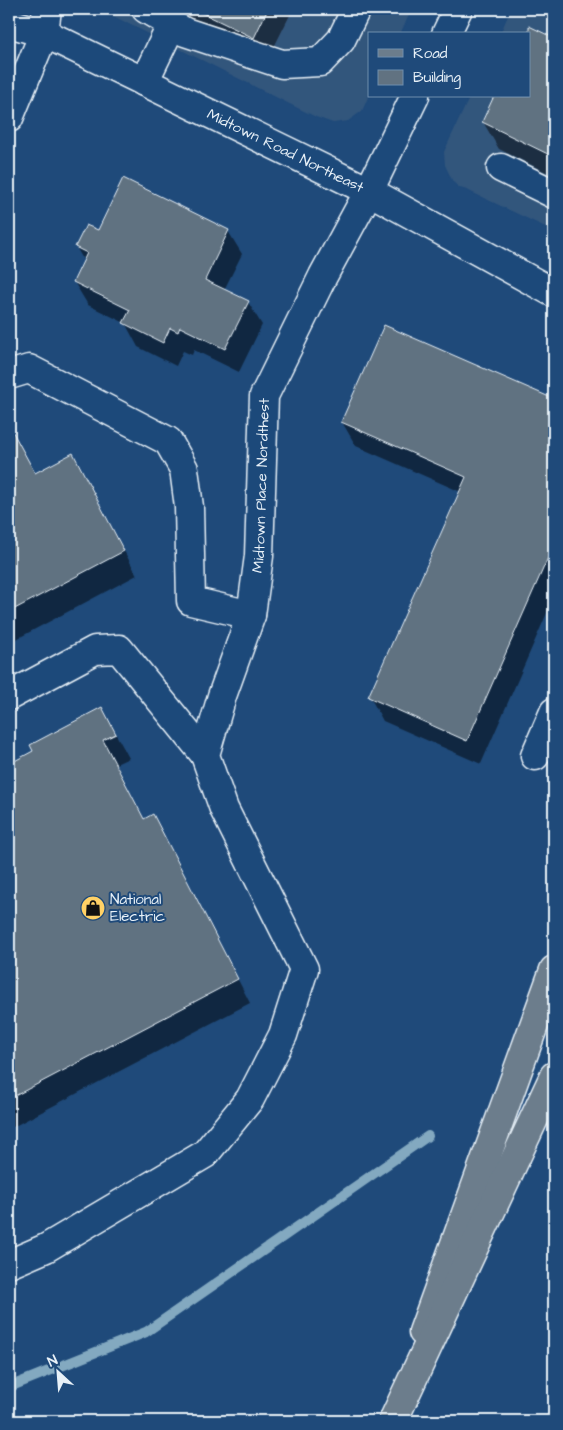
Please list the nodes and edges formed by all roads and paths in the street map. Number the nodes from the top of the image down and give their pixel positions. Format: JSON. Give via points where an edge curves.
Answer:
{"nodes":[{"id":1,"x":146,"y":9,"type":"edge"},
{"id":2,"x":356,"y":9,"type":"edge"},
{"id":3,"x":458,"y":9,"type":"edge"},
{"id":4,"x":45,"y":21,"type":"edge"},
{"id":5,"x":9,"y":23,"type":"edge"},
{"id":6,"x":172,"y":24,"type":"junction"},
{"id":7,"x":447,"y":32,"type":"edge"},
{"id":8,"x":144,"y":82,"type":"junction"},
{"id":9,"x":414,"y":98,"type":"edge"},
{"id":10,"x":9,"y":118,"type":"edge"},
{"id":11,"x":501,"y":168,"type":"dead end"},
{"id":12,"x":368,"y":191,"type":"junction"},
{"id":13,"x":554,"y":194,"type":"edge"},
{"id":14,"x":554,"y":294,"type":"edge"},
{"id":15,"x":9,"y":375,"type":"edge"},
{"id":16,"x":251,"y":615,"type":"junction"},
{"id":17,"x":9,"y":696,"type":"edge"},
{"id":18,"x":554,"y":712,"type":"edge"},
{"id":19,"x":205,"y":755,"type":"junction"},
{"id":20,"x":535,"y":756,"type":"dead end"},
{"id":21,"x":554,"y":970,"type":"edge"},
{"id":22,"x":554,"y":1076,"type":"edge"},
{"id":23,"x":9,"y":1264,"type":"edge"},
{"id":24,"x":392,"y":1421,"type":"edge"}],
"edges":[{"from":1,"to":6,"type":"street"},
{"from":2,"to":6,"type":"street","via":[[341,40],[320,62],[282,64],[185,32]]},
{"from":3,"to":7,"type":"street"},
{"from":4,"to":5,"type":"street","name":"Midtown Road Northeast"},
{"from":4,"to":8,"type":"street","name":"Midtown Road Northeast"},
{"from":4,"to":10,"type":"street"},
{"from":6,"to":8,"type":"street"},
{"from":8,"to":12,"type":"street","name":"Midtown Road Northeast"},
{"from":9,"to":12,"type":"street","name":"Midtown Place Nordthest"},
{"from":11,"to":13,"type":"street"},
{"from":12,"to":14,"type":"street","name":"Midtown Road Northeast"},
{"from":12,"to":16,"type":"street","name":"Midtown Place Nordthest","via":[[264,396],[259,556]]},
{"from":15,"to":16,"type":"street","via":[[29,369],[168,441],[184,469],[189,507],[190,601]]},
{"from":16,"to":19,"type":"street","name":"Midtown Place Nordthest"},
{"from":17,"to":19,"type":"street","via":[[95,650],[119,649]]},
{"from":18,"to":20,"type":"street"},
{"from":19,"to":23,"type":"street","via":[[224,809],[304,969],[284,1035],[250,1099],[206,1154],[46,1248]]},
{"from":21,"to":24,"type":"main road"},
{"from":22,"to":24,"type":"main road"}]}
